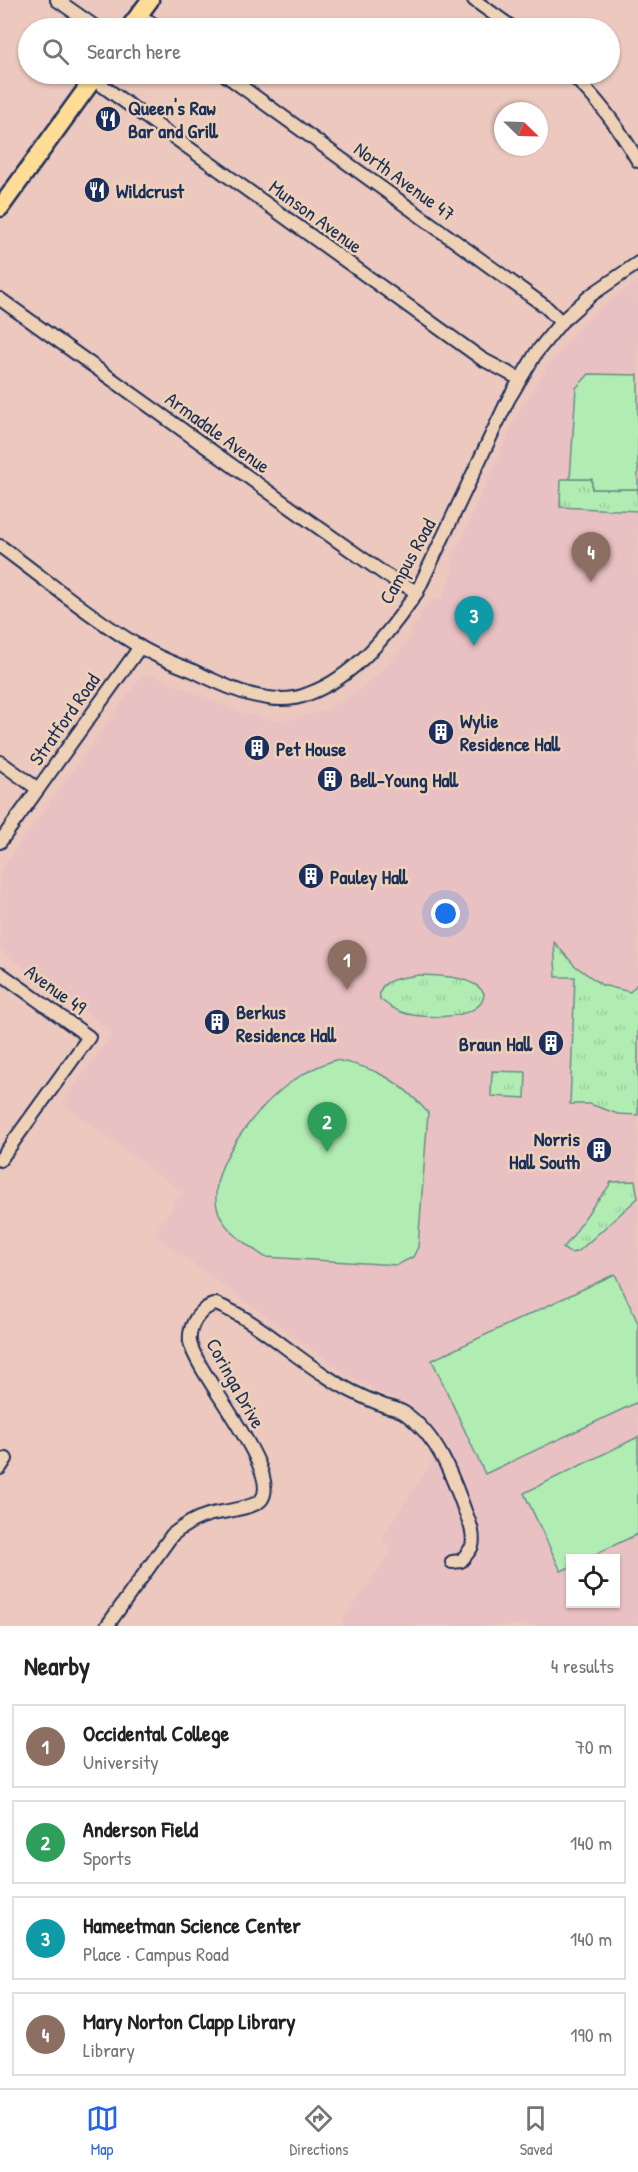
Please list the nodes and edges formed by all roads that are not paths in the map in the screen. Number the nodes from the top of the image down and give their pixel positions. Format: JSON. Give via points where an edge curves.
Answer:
{"nodes":[{"id":1,"x":57,"y":0,"type":"edge"},
{"id":2,"x":150,"y":0,"type":"edge"},
{"id":3,"x":474,"y":0,"type":"edge"},
{"id":4,"x":82,"y":18,"type":"edge"},
{"id":5,"x":137,"y":18,"type":"edge"},
{"id":6,"x":499,"y":18,"type":"edge"},
{"id":7,"x":89,"y":84,"type":"edge"},
{"id":8,"x":106,"y":84,"type":"edge"},
{"id":9,"x":238,"y":84,"type":"edge"},
{"id":10,"x":582,"y":84,"type":"edge"},
{"id":11,"x":638,"y":161,"type":"edge"},
{"id":12,"x":0,"y":208,"type":"edge"},
{"id":13,"x":638,"y":263,"type":"edge"},
{"id":14,"x":0,"y":299,"type":"edge"},
{"id":15,"x":561,"y":322,"type":"junction"},
{"id":16,"x":520,"y":379,"type":"junction"},
{"id":17,"x":0,"y":546,"type":"edge"},
{"id":18,"x":417,"y":592,"type":"junction"},
{"id":19,"x":140,"y":647,"type":"junction"},
{"id":20,"x":0,"y":762,"type":"edge"},
{"id":21,"x":38,"y":789,"type":"junction"},
{"id":22,"x":0,"y":842,"type":"edge"},
{"id":23,"x":0,"y":973,"type":"edge"},
{"id":24,"x":0,"y":1160,"type":"edge"},
{"id":25,"x":452,"y":1562,"type":"dead end"},
{"id":26,"x":107,"y":1626,"type":"edge"}],
"edges":[{"from":1,"to":4,"type":"street"},
{"from":2,"to":5,"type":"main road"},
{"from":3,"to":6,"type":"street"},
{"from":7,"to":12,"type":"main road"},
{"from":8,"to":16,"type":"street","name":"Munson Avenue","via":[[482,359]]},
{"from":9,"to":15,"type":"street","name":"North Avenue 47","via":[[546,307]]},
{"from":10,"to":11,"type":"street"},
{"from":13,"to":15,"type":"street","name":"Campus Road","via":[[591,295]]},
{"from":14,"to":18,"type":"street","name":"Armadale Avenue","via":[[315,526]]},
{"from":15,"to":16,"type":"street","name":"Campus Road"},
{"from":16,"to":18,"type":"street","name":"Campus Road"},
{"from":17,"to":19,"type":"street","name":"Campus Road"},
{"from":18,"to":19,"type":"street","name":"Campus Road","via":[[369,652],[333,682],[286,699],[247,693]]},
{"from":19,"to":21,"type":"street","name":"Stratford Road"},
{"from":20,"to":21,"type":"street"},
{"from":21,"to":22,"type":"street","name":"Stratford Road"},
{"from":23,"to":24,"type":"street","name":"Avenue 49","via":[[89,1037]]},
{"from":25,"to":26,"type":"street","name":"Coringa Drive","via":[[461,1561],[471,1548],[471,1526],[452,1476],[423,1429],[396,1408],[332,1380],[276,1339],[216,1304],[196,1318],[190,1341],[262,1472],[264,1494],[256,1504],[206,1515],[172,1534]]}]}
